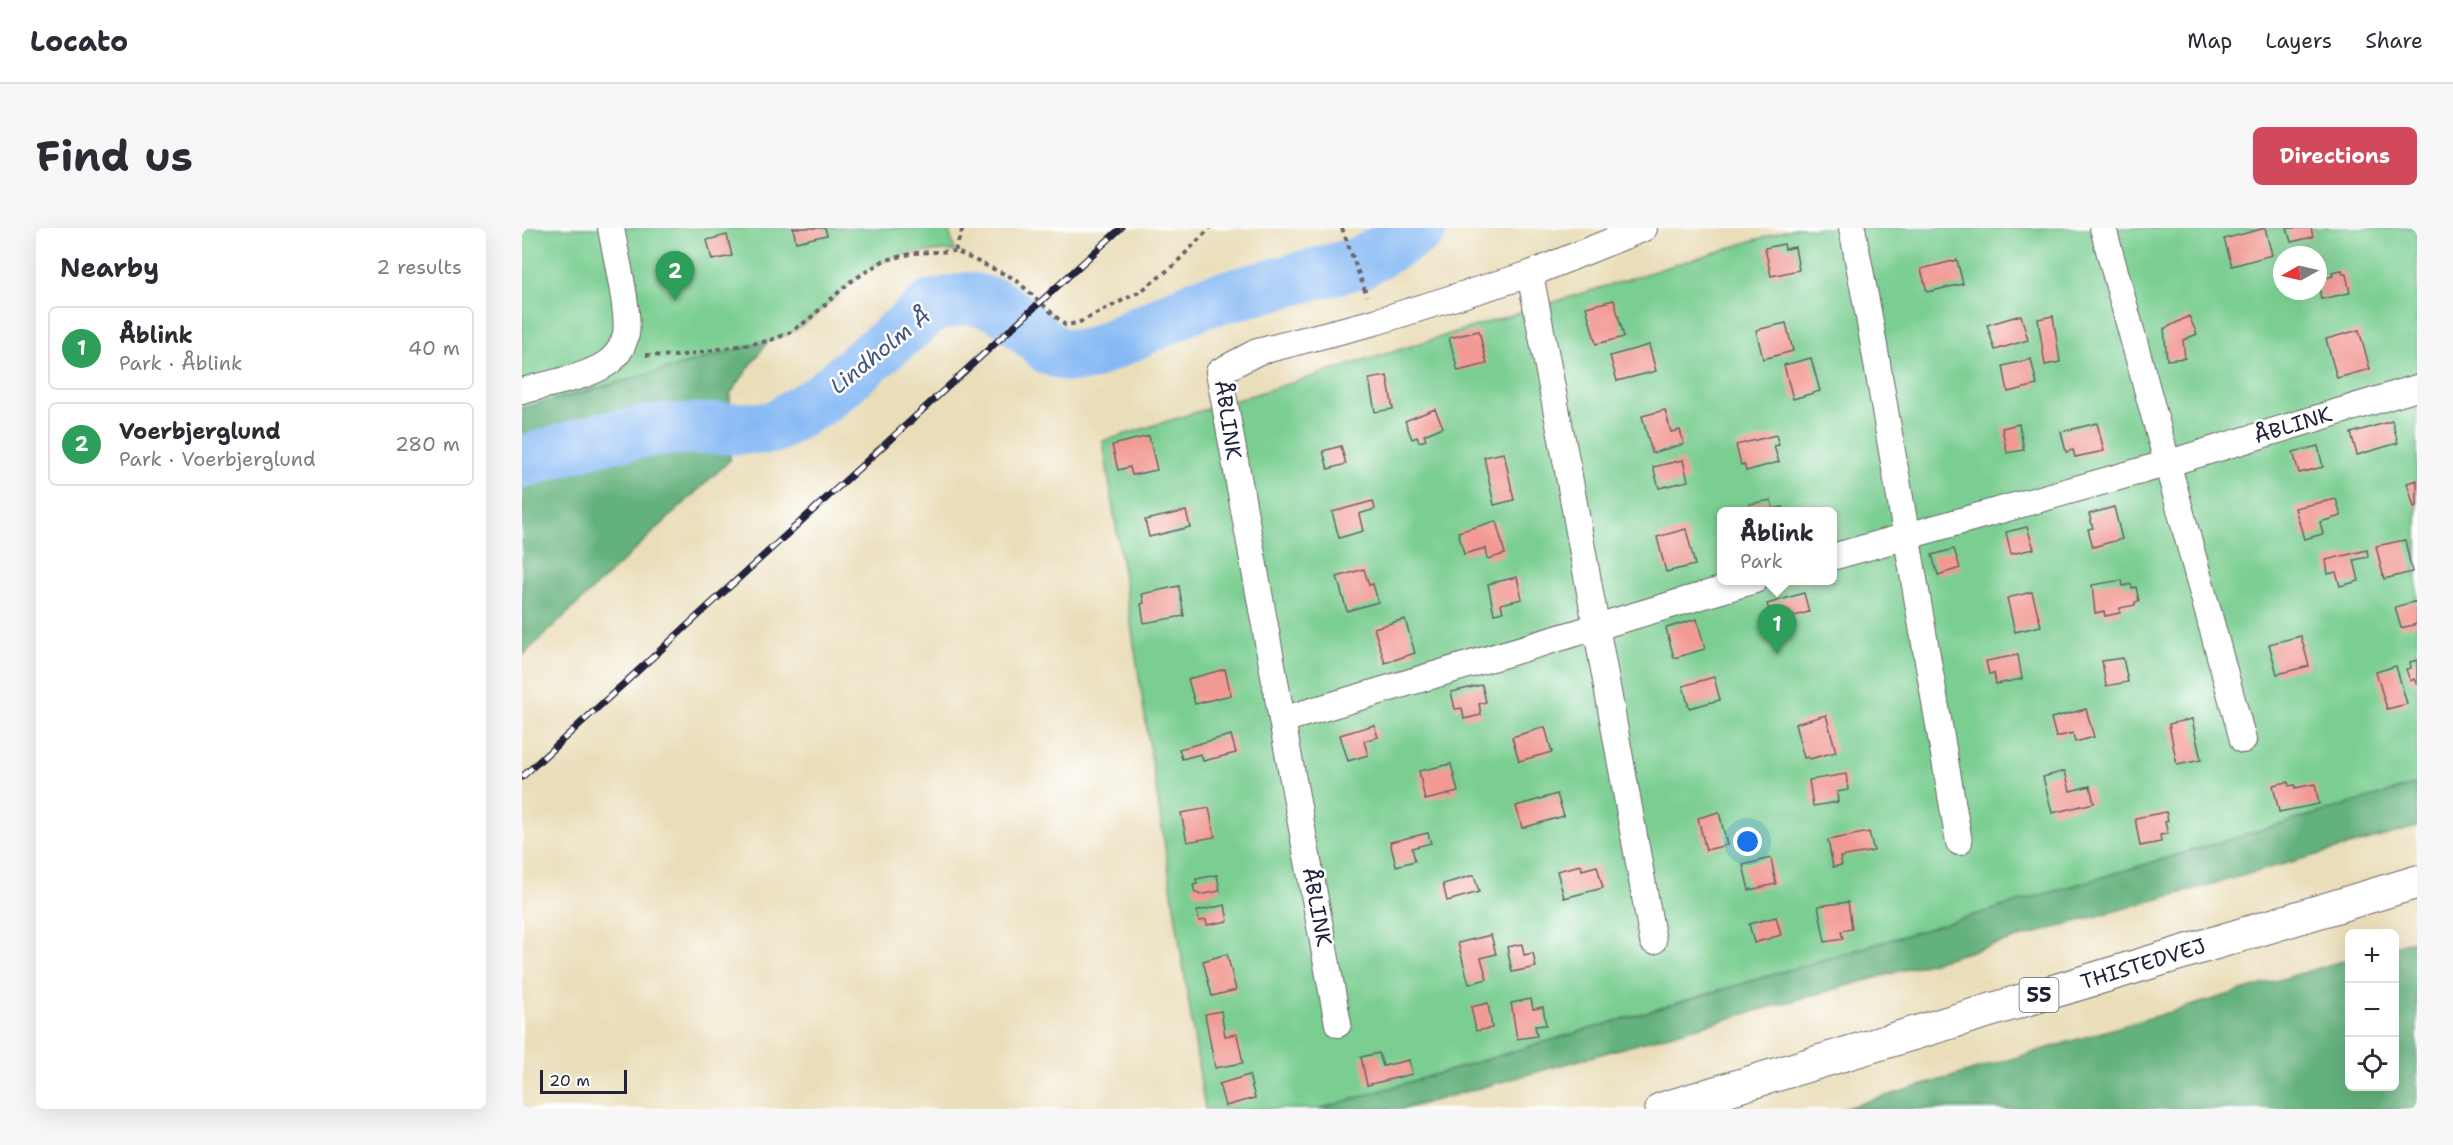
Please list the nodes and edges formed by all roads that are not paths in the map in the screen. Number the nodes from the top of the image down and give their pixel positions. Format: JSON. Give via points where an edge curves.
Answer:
{"nodes":[{"id":1,"x":611,"y":228,"type":"edge"},
{"id":2,"x":1644,"y":228,"type":"edge"},
{"id":3,"x":1852,"y":228,"type":"edge"},
{"id":4,"x":2103,"y":228,"type":"edge"},
{"id":5,"x":1530,"y":274,"type":"junction"},
{"id":6,"x":2417,"y":388,"type":"edge"},
{"id":7,"x":522,"y":391,"type":"edge"},
{"id":8,"x":2169,"y":463,"type":"junction"},
{"id":9,"x":1906,"y":535,"type":"junction"},
{"id":10,"x":1837,"y":556,"type":"edge"},
{"id":11,"x":1739,"y":585,"type":"edge"},
{"id":12,"x":1596,"y":629,"type":"junction"},
{"id":13,"x":1282,"y":720,"type":"junction"},
{"id":14,"x":2243,"y":740,"type":"dead end"},
{"id":15,"x":1959,"y":842,"type":"dead end"},
{"id":16,"x":2417,"y":882,"type":"edge"},
{"id":17,"x":1653,"y":941,"type":"dead end"},
{"id":18,"x":1338,"y":1023,"type":"dead end"},
{"id":19,"x":1662,"y":1109,"type":"edge"}],
"edges":[{"from":1,"to":7,"type":"street","via":[[627,333],[618,355],[589,372]]},
{"from":2,"to":5,"type":"street","name":"ÅBLINK"},
{"from":3,"to":9,"type":"street"},
{"from":4,"to":8,"type":"street"},
{"from":5,"to":12,"type":"street"},
{"from":5,"to":13,"type":"street","name":"ÅBLINK","via":[[1375,322],[1257,352],[1219,372]]},
{"from":6,"to":8,"type":"street","name":"ÅBLINK"},
{"from":8,"to":9,"type":"street","name":"ÅBLINK"},
{"from":8,"to":14,"type":"street"},
{"from":9,"to":10,"type":"street","name":"ÅBLINK"},
{"from":9,"to":15,"type":"street"},
{"from":11,"to":12,"type":"street"},
{"from":12,"to":13,"type":"street"},
{"from":12,"to":17,"type":"street"},
{"from":13,"to":18,"type":"street","name":"ÅBLINK"},
{"from":16,"to":19,"type":"main road","name":"THISTEDVEJ","number":"55"}]}
